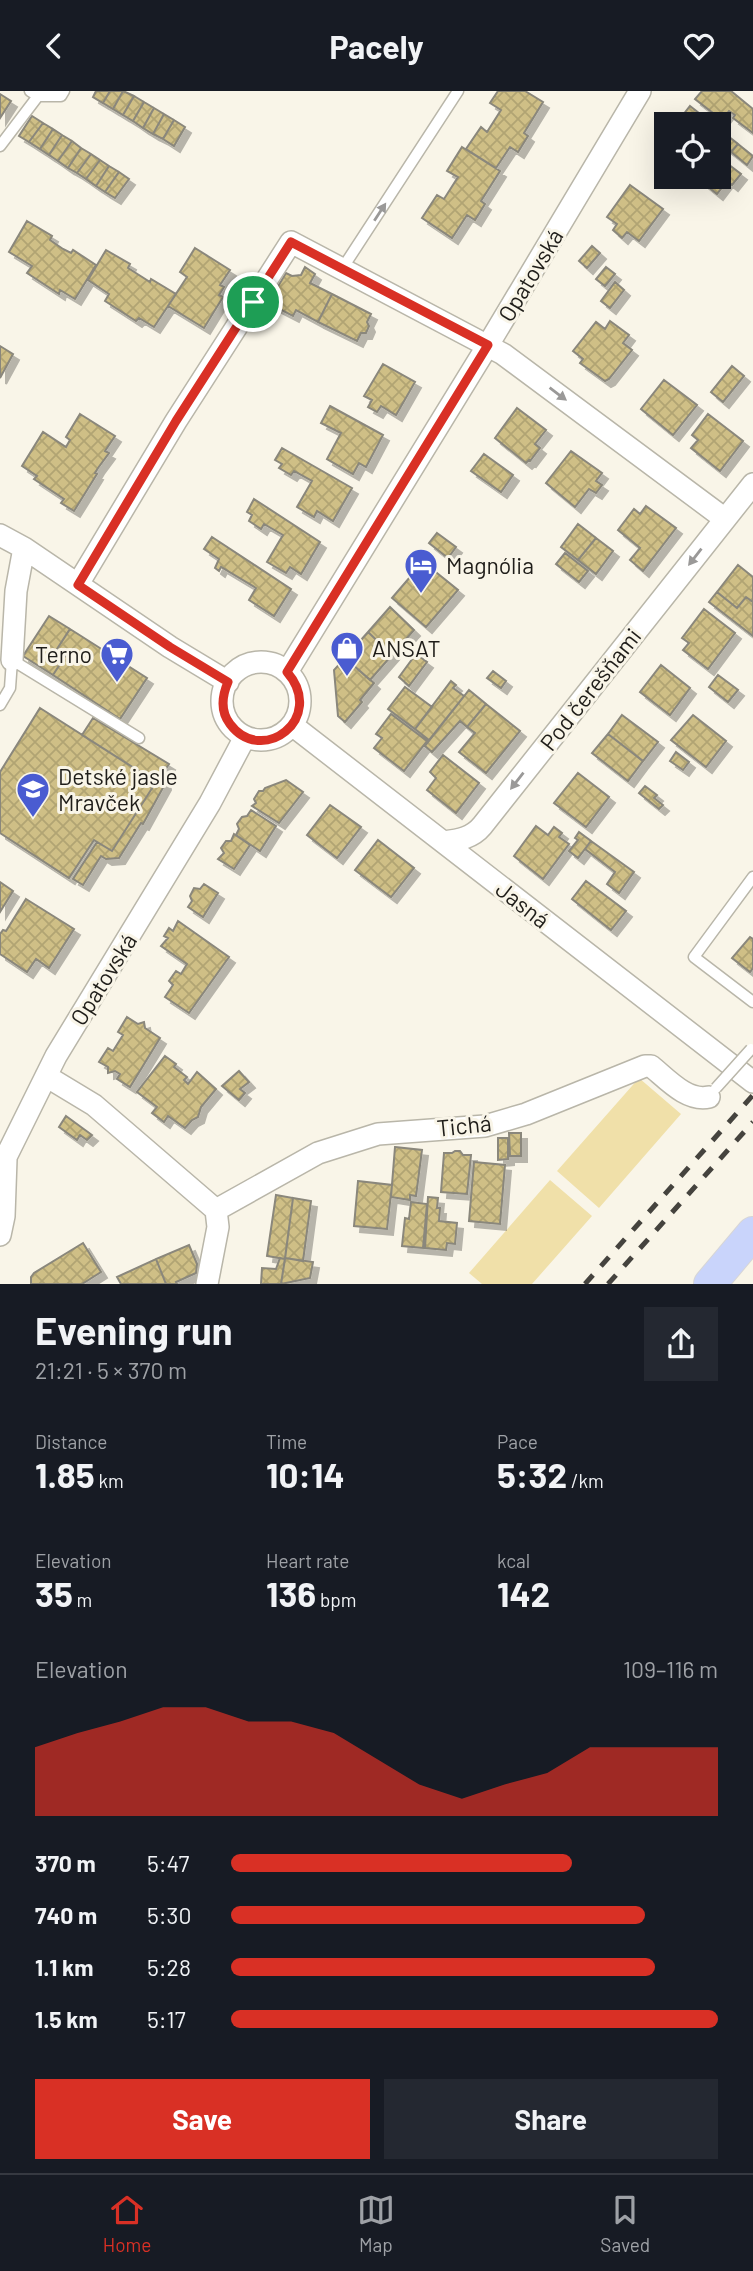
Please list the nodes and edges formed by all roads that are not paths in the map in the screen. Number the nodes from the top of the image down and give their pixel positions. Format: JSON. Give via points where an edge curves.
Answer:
{"nodes":[{"id":1,"x":64,"y":91,"type":"edge"},
{"id":2,"x":458,"y":91,"type":"edge"},
{"id":3,"x":640,"y":91,"type":"edge"},
{"id":4,"x":34,"y":93,"type":"edge"},
{"id":5,"x":0,"y":146,"type":"edge"},
{"id":6,"x":342,"y":269,"type":"junction"},
{"id":7,"x":488,"y":345,"type":"junction"},
{"id":8,"x":753,"y":484,"type":"edge"},
{"id":9,"x":725,"y":519,"type":"junction"},
{"id":10,"x":0,"y":535,"type":"edge"},
{"id":11,"x":24,"y":548,"type":"junction"},
{"id":12,"x":78,"y":585,"type":"junction"},
{"id":13,"x":12,"y":660,"type":"junction"},
{"id":14,"x":287,"y":672,"type":"junction"},
{"id":15,"x":228,"y":682,"type":"junction"},
{"id":16,"x":0,"y":705,"type":"edge"},
{"id":17,"x":292,"y":725,"type":"junction"},
{"id":18,"x":245,"y":737,"type":"junction"},
{"id":19,"x":139,"y":738,"type":"dead end"},
{"id":20,"x":444,"y":842,"type":"junction"},
{"id":21,"x":753,"y":877,"type":"edge"},
{"id":22,"x":753,"y":1002,"type":"edge"},
{"id":23,"x":752,"y":1048,"type":"edge"},
{"id":24,"x":46,"y":1076,"type":"junction"},
{"id":25,"x":753,"y":1082,"type":"edge"},
{"id":26,"x":712,"y":1093,"type":"joint"},
{"id":27,"x":3,"y":1164,"type":"edge"},
{"id":28,"x":216,"y":1210,"type":"junction"},
{"id":29,"x":753,"y":1233,"type":"edge"},
{"id":30,"x":0,"y":1235,"type":"edge"},
{"id":31,"x":207,"y":1284,"type":"edge"},
{"id":32,"x":710,"y":1284,"type":"edge"}],
"edges":[{"from":1,"to":4,"type":"lane","via":[[61,96]]},
{"from":6,"to":2,"type":"lane","one_way":true},
{"from":3,"to":7,"type":"street","name":"Opatovská"},
{"from":4,"to":5,"type":"lane"},
{"from":6,"to":7,"type":"street"},
{"from":6,"to":12,"type":"street","via":[[291,242]]},
{"from":7,"to":9,"type":"street","one_way":true},
{"from":7,"to":14,"type":"street","name":"Opatovská"},
{"from":8,"to":9,"type":"street","name":"Pod čerešňami"},
{"from":9,"to":20,"type":"street","name":"Pod čerešňami","one_way":true,"via":[[482,826],[475,834]]},
{"from":10,"to":11,"type":"street"},
{"from":11,"to":12,"type":"street"},
{"from":11,"to":13,"type":"street"},
{"from":12,"to":15,"type":"street"},
{"from":13,"to":16,"type":"lane","via":[[10,688]]},
{"from":13,"to":19,"type":"lane"},
{"from":14,"to":15,"type":"street","via":[[266,662],[255,663],[244,666]]},
{"from":14,"to":17,"type":"street","via":[[301,703]]},
{"from":15,"to":18,"type":"street","via":[[223,694],[226,719]]},
{"from":17,"to":18,"type":"street","via":[[271,740]]},
{"from":17,"to":20,"type":"street","name":"Jasná"},
{"from":18,"to":24,"type":"street","name":"Opatovská","via":[[211,803]]},
{"from":20,"to":25,"type":"street","name":"Jasná"},
{"from":21,"to":22,"type":"lane","via":[[694,957]]},
{"from":23,"to":26,"type":"lane","bridge":true},
{"from":24,"to":27,"type":"street","name":"Opatovská"},
{"from":24,"to":28,"type":"street","via":[[94,1105]]},
{"from":26,"to":28,"type":"street","name":"Tichá","via":[[700,1099],[691,1097],[645,1066],[485,1126],[378,1134],[318,1153]]},
{"from":27,"to":30,"type":"street","name":"Opatovská"},
{"from":28,"to":31,"type":"street","via":[[218,1227]]},
{"from":29,"to":32,"type":"main road"}]}
